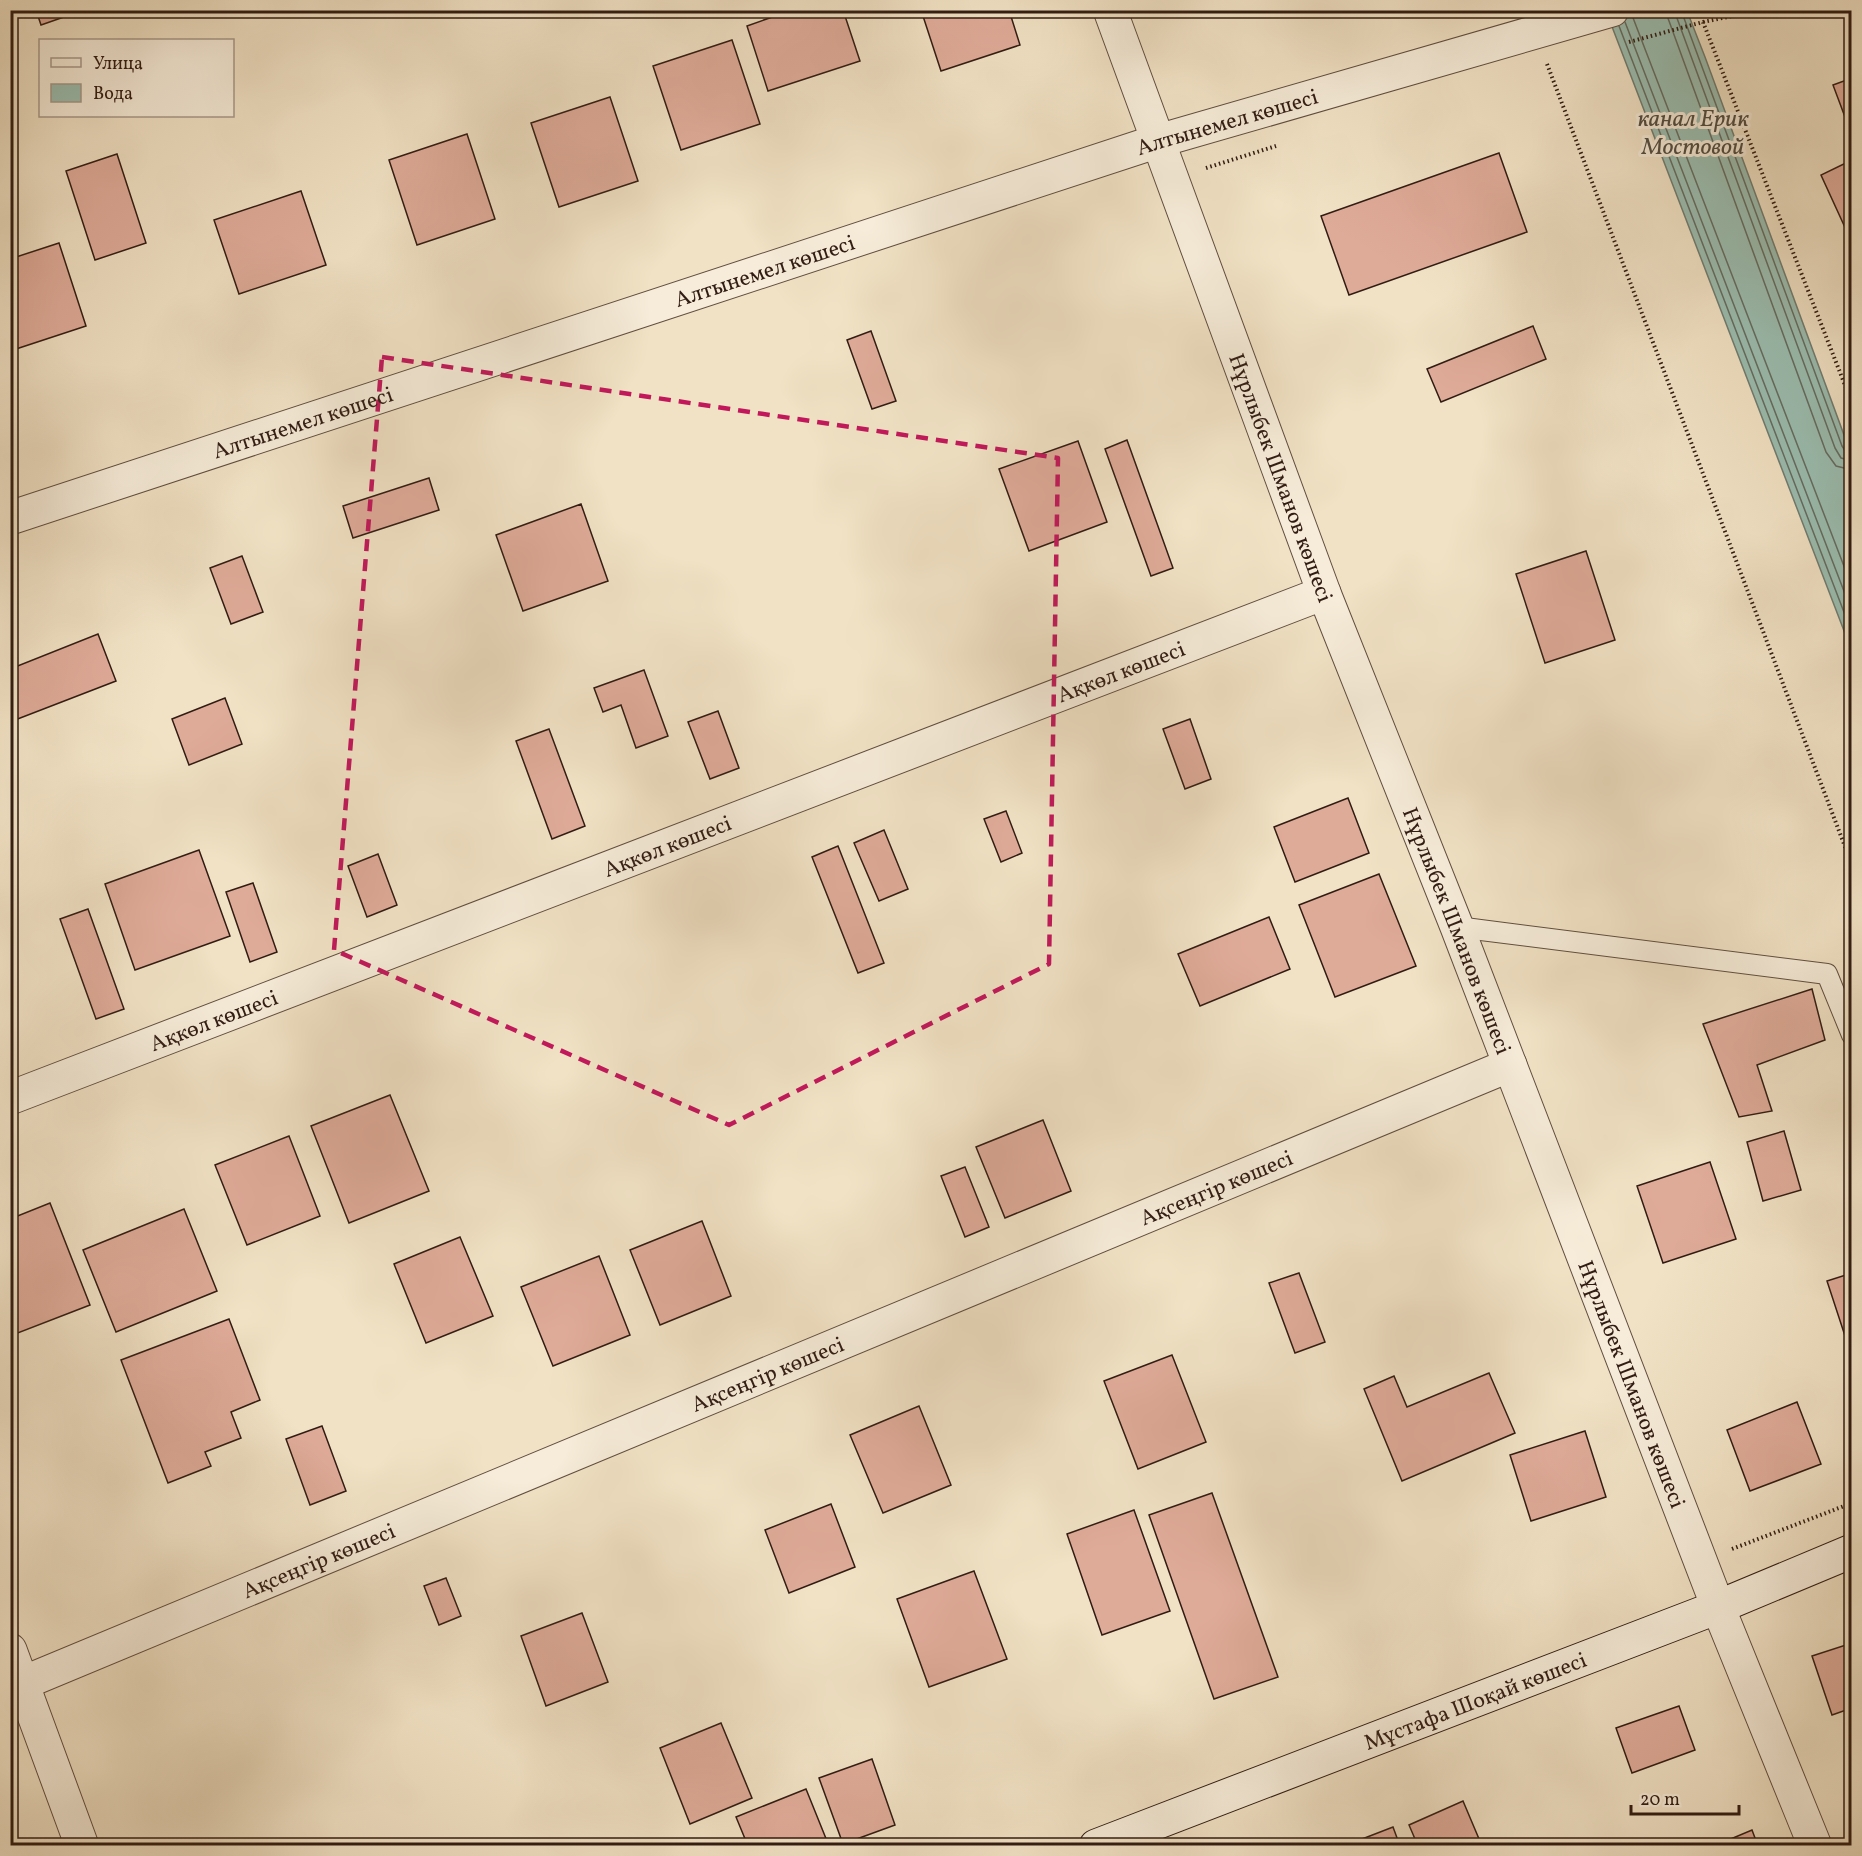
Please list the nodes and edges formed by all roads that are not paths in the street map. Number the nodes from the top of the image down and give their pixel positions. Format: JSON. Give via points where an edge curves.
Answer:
{"nodes":[{"id":1,"x":1110,"y":10,"type":"edge"},
{"id":2,"x":1612,"y":10,"type":"edge"},
{"id":3,"x":1158,"y":141,"type":"junction"},
{"id":4,"x":10,"y":518,"type":"edge"},
{"id":5,"x":1324,"y":593,"type":"junction"},
{"id":6,"x":1457,"y":927,"type":"junction"},
{"id":7,"x":1851,"y":1035,"type":"edge"},
{"id":8,"x":1510,"y":1065,"type":"junction"},
{"id":9,"x":10,"y":1098,"type":"edge"},
{"id":10,"x":1851,"y":1551,"type":"edge"},
{"id":11,"x":1718,"y":1607,"type":"junction"},
{"id":12,"x":10,"y":1650,"type":"edge"},
{"id":13,"x":24,"y":1683,"type":"junction"},
{"id":14,"x":82,"y":1845,"type":"edge"},
{"id":15,"x":1096,"y":1845,"type":"edge"},
{"id":16,"x":1815,"y":1845,"type":"edge"}],
"edges":[{"from":1,"to":3,"type":"street","name":"Нұрлыбек Шманов көшесі"},
{"from":2,"to":3,"type":"street","name":"Алтынемел көшесі"},
{"from":3,"to":4,"type":"street","name":"Алтынемел көшесі"},
{"from":3,"to":5,"type":"street","name":"Нұрлыбек Шманов көшесі"},
{"from":5,"to":6,"type":"street","name":"Нұрлыбек Шманов көшесі"},
{"from":5,"to":9,"type":"street","name":"Ақкөл көшесі"},
{"from":6,"to":7,"type":"lane","via":[[1827,974]]},
{"from":6,"to":8,"type":"street","name":"Нұрлыбек Шманов көшесі"},
{"from":8,"to":11,"type":"street","name":"Нұрлыбек Шманов көшесі"},
{"from":8,"to":13,"type":"street","name":"Ақсеңгір көшесі"},
{"from":10,"to":11,"type":"street","name":"Мұстафа Шоқай көшесi"},
{"from":11,"to":15,"type":"street","name":"Мұстафа Шоқай көшесi"},
{"from":11,"to":16,"type":"street","name":"Нұрлыбек Шманов көшесі"},
{"from":12,"to":13,"type":"street"},
{"from":13,"to":14,"type":"street"}]}
